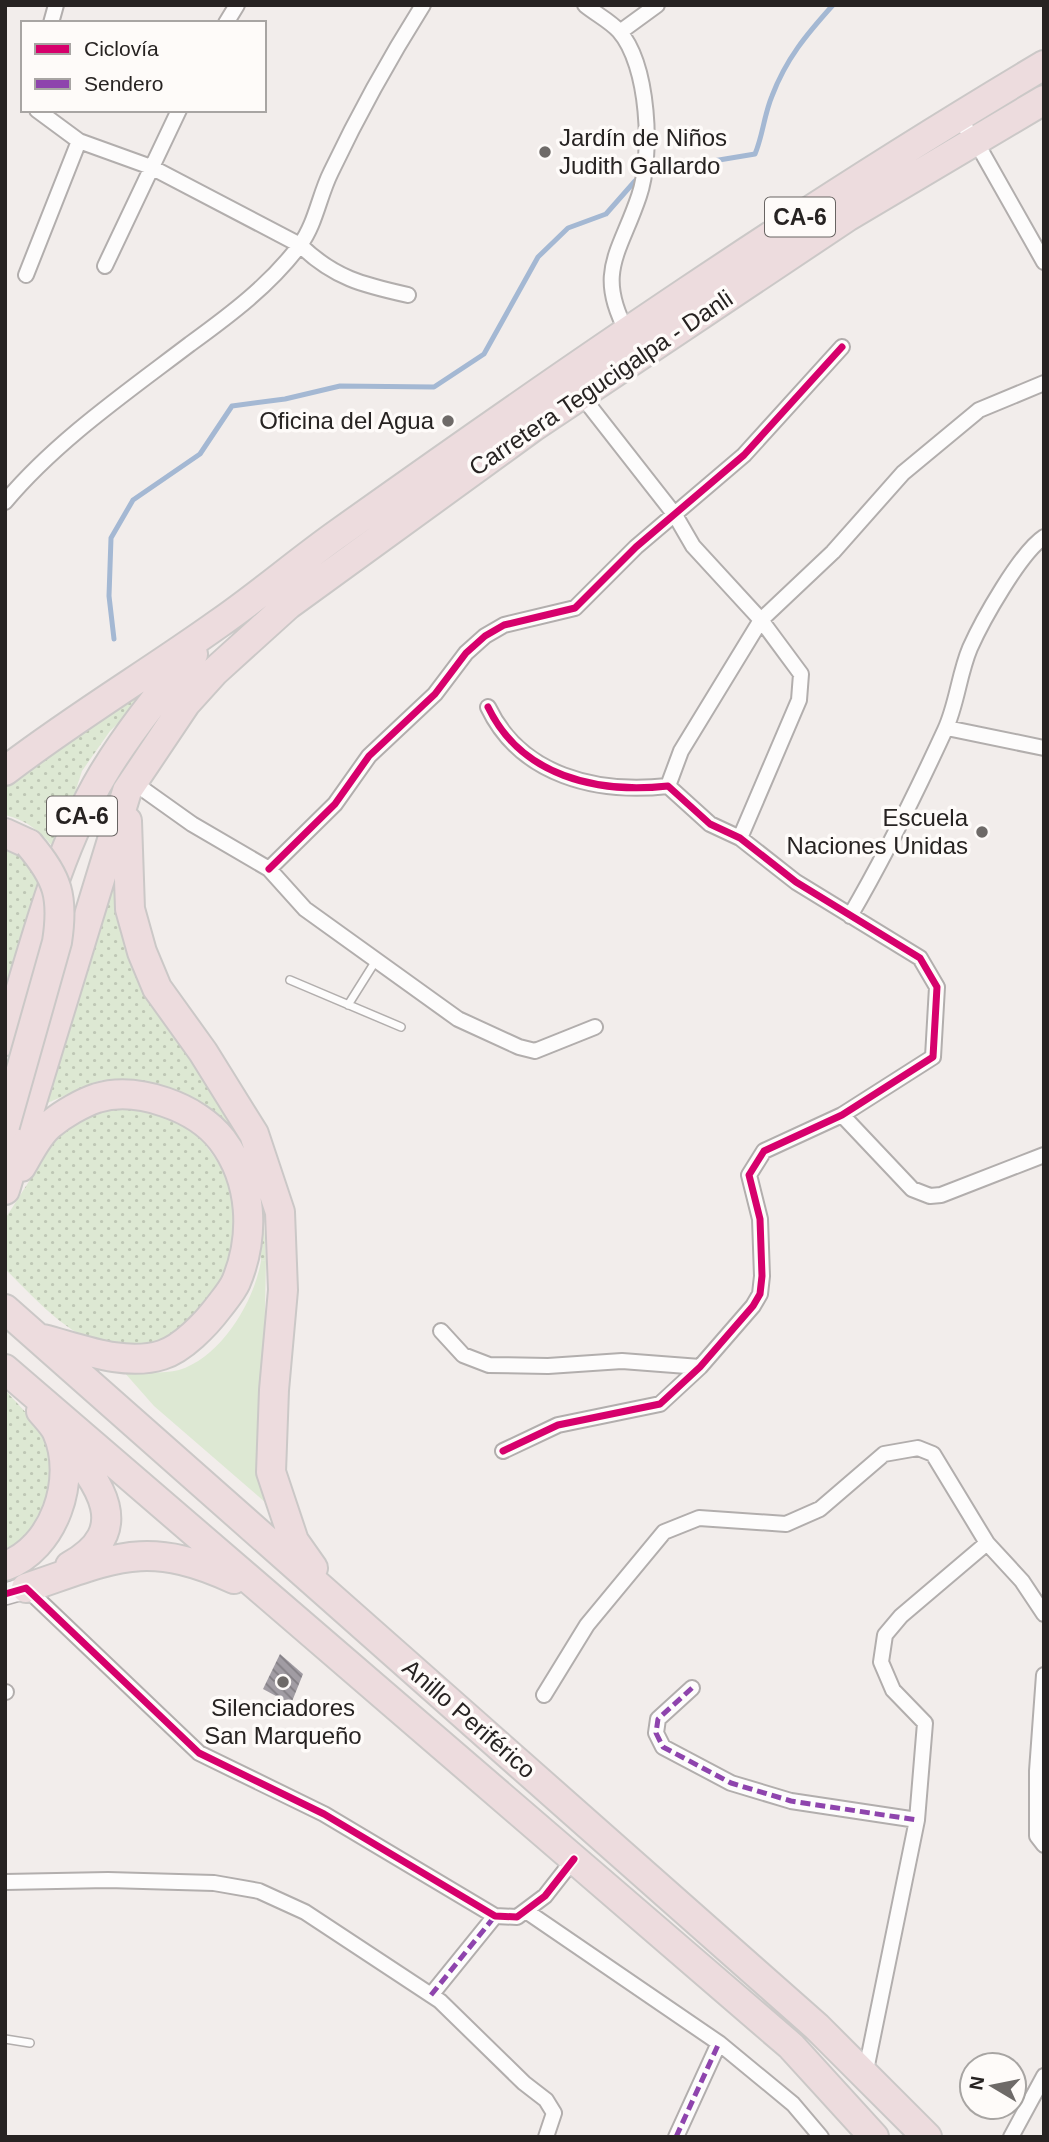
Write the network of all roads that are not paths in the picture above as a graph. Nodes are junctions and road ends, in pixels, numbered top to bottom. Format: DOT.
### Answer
graph roads {
  1 [pos="237,5"];
  2 [pos="423,5"];
  3 [pos="585,5"];
  4 [pos="657,5"];
  5 [pos="227,21"];
  6 [pos="620,32"];
  7 [pos="1044,65"];
  8 [pos="1044,100"];
  9 [pos="40,112"];
  10 [pos="177,112"];
  11 [pos="957,117"];
  12 [pos="975,140"];
  13 [pos="79,141"];
  14 [pos="150,167"];
  15 [pos="300,245"];
  16 [pos="1044,262"];
  17 [pos="105,266"];
  18 [pos="26,275"];
  19 [pos="408,295"];
  20 [pos="626,332"];
  21 [pos="842,347"];
  22 [pos="1044,383"];
  23 [pos="581,395"];
  24 [pos="5,502"];
  25 [pos="675,515"];
  26 [pos="1044,537"];
  27 [pos="761,620"];
  28 [pos="220,623"];
  29 [pos="488,707"];
  30 [pos="947,728"];
  31 [pos="1044,748"];
  32 [pos="5,771"];
  33 [pos="668,786"];
  34 [pos="130,787"];
  35 [pos="740,838"];
  36 [pos="17,839"];
  37 [pos="269,869"];
  38 [pos="850,916"];
  39 [pos="375,962"];
  40 [pos="290,980"];
  41 [pos="348,1005"];
  42 [pos="401,1027"];
  43 [pos="595,1027"];
  44 [pos="5,1041"];
  45 [pos="842,1115"];
  46 [pos="5,1126"];
  47 [pos="1044,1155"];
  48 [pos="5,1190"];
  49 [pos="5,1308"];
  50 [pos="441,1331"];
  51 [pos="36,1337"];
  52 [pos="700,1367"];
  53 [pos="12,1376"];
  54 [pos="57,1432"];
  55 [pos="503,1451"];
  56 [pos="987,1543"];
  57 [pos="5,1566"];
  58 [pos="16,1591"];
  59 [pos="265,1593"];
  60 [pos="342,1607"];
  61 [pos="1044,1614"];
  62 [pos="1044,1675"];
  63 [pos="692,1688"];
  64 [pos="544,1695"];
  65 [pos="917,1820"];
  66 [pos="1044,1845"];
  67 [pos="574,1859"];
  68 [pos="5,1882"];
  69 [pos="526,1911"];
  70 [pos="495,1916"];
  71 [pos="431,1995"];
  72 [pos="5,2039"];
  73 [pos="30,2043"];
  74 [pos="719,2043"];
  75 [pos="865,2075"];
  76 [pos="1044,2076"];
  77 [pos="546,2137"];
  78 [pos="676,2137"];
  79 [pos="821,2137"];
  80 [pos="874,2137"];
  81 [pos="927,2137"];
  82 [pos="1012,2137"];
  1 -- 5 [label="street"];
  2 -- 15 [label="street"];
  3 -- 6 [label="street"];
  4 -- 6 [label="street"];
  6 -- 20 [label="street"];
  7 -- 11 [label="highway, Carretera Tegucigalpa - Danli / CA-6"];
  8 -- 12 [label="highway, Carretera Tegucigalpa - Danli / CA-6"];
  9 -- 13 [label="street"];
  10 -- 14 [label="street"];
  11 -- 12 [label="street"];
  11 -- 20 [label="highway, Carretera Tegucigalpa - Danli / CA-6"];
  12 -- 16 [label="street"];
  12 -- 23 [label="highway, Carretera Tegucigalpa - Danli / CA-6"];
  13 -- 14 [label="street"];
  13 -- 18 [label="street"];
  14 -- 15 [label="street"];
  14 -- 17 [label="street"];
  15 -- 19 [label="street"];
  15 -- 24 [label="street"];
  20 -- 28 [label="highway, Carretera Tegucigalpa - Danli / CA-6"];
  21 -- 25 [label="street"];
  22 -- 27 [label="street"];
  23 -- 25 [label="street"];
  23 -- 34 [label="highway, Carretera Tegucigalpa - Danli / CA-6"];
  25 -- 27 [label="street"];
  25 -- 37 [label="street"];
  26 -- 30 [label="street"];
  27 -- 33 [label="street"];
  27 -- 35 [label="street"];
  28 -- 32 [label="highway"];
  28 -- 44 [label="highway, CA-6"];
  29 -- 33 [label="street"];
  30 -- 31 [label="street"];
  30 -- 38 [label="street"];
  33 -- 35 [label="street"];
  34 -- 37 [label="street"];
  34 -- 48 [label="highway, CA-6"];
  34 -- 60 [label="highway"];
  35 -- 38 [label="street"];
  36 -- 46 [label="highway, bridge"];
  37 -- 39 [label="street"];
  38 -- 45 [label="street"];
  39 -- 41 [label="lane"];
  39 -- 43 [label="street"];
  40 -- 41 [label="lane"];
  41 -- 42 [label="lane"];
  45 -- 47 [label="street"];
  45 -- 52 [label="street"];
  48 -- 51 [label="highway"];
  49 -- 51 [label="highway, Anillo Periférico"];
  50 -- 52 [label="street"];
  51 -- 60 [label="highway, Anillo Periférico"];
  52 -- 55 [label="street"];
  53 -- 54 [label="highway"];
  53 -- 59 [label="highway, Anillo Periférico"];
  54 -- 57 [label="highway"];
  54 -- 58 [label="highway"];
  56 -- 61 [label="street"];
  56 -- 64 [label="street"];
  56 -- 65 [label="street"];
  58 -- 59 [label="highway"];
  58 -- 70 [label="street"];
  59 -- 67 [label="highway, Anillo Periférico"];
  60 -- 75 [label="highway, Anillo Periférico"];
  62 -- 66 [label="street"];
  63 -- 65 [label="street"];
  65 -- 75 [label="street"];
  67 -- 69 [label="street"];
  67 -- 80 [label="highway, Anillo Periférico"];
  68 -- 71 [label="street"];
  69 -- 70 [label="street"];
  69 -- 74 [label="street"];
  70 -- 71 [label="street"];
  71 -- 77 [label="street"];
  72 -- 73 [label="lane"];
  74 -- 78 [label="street"];
  74 -- 79 [label="street"];
  75 -- 81 [label="highway, Anillo Periférico"];
  76 -- 82 [label="street"];
}
